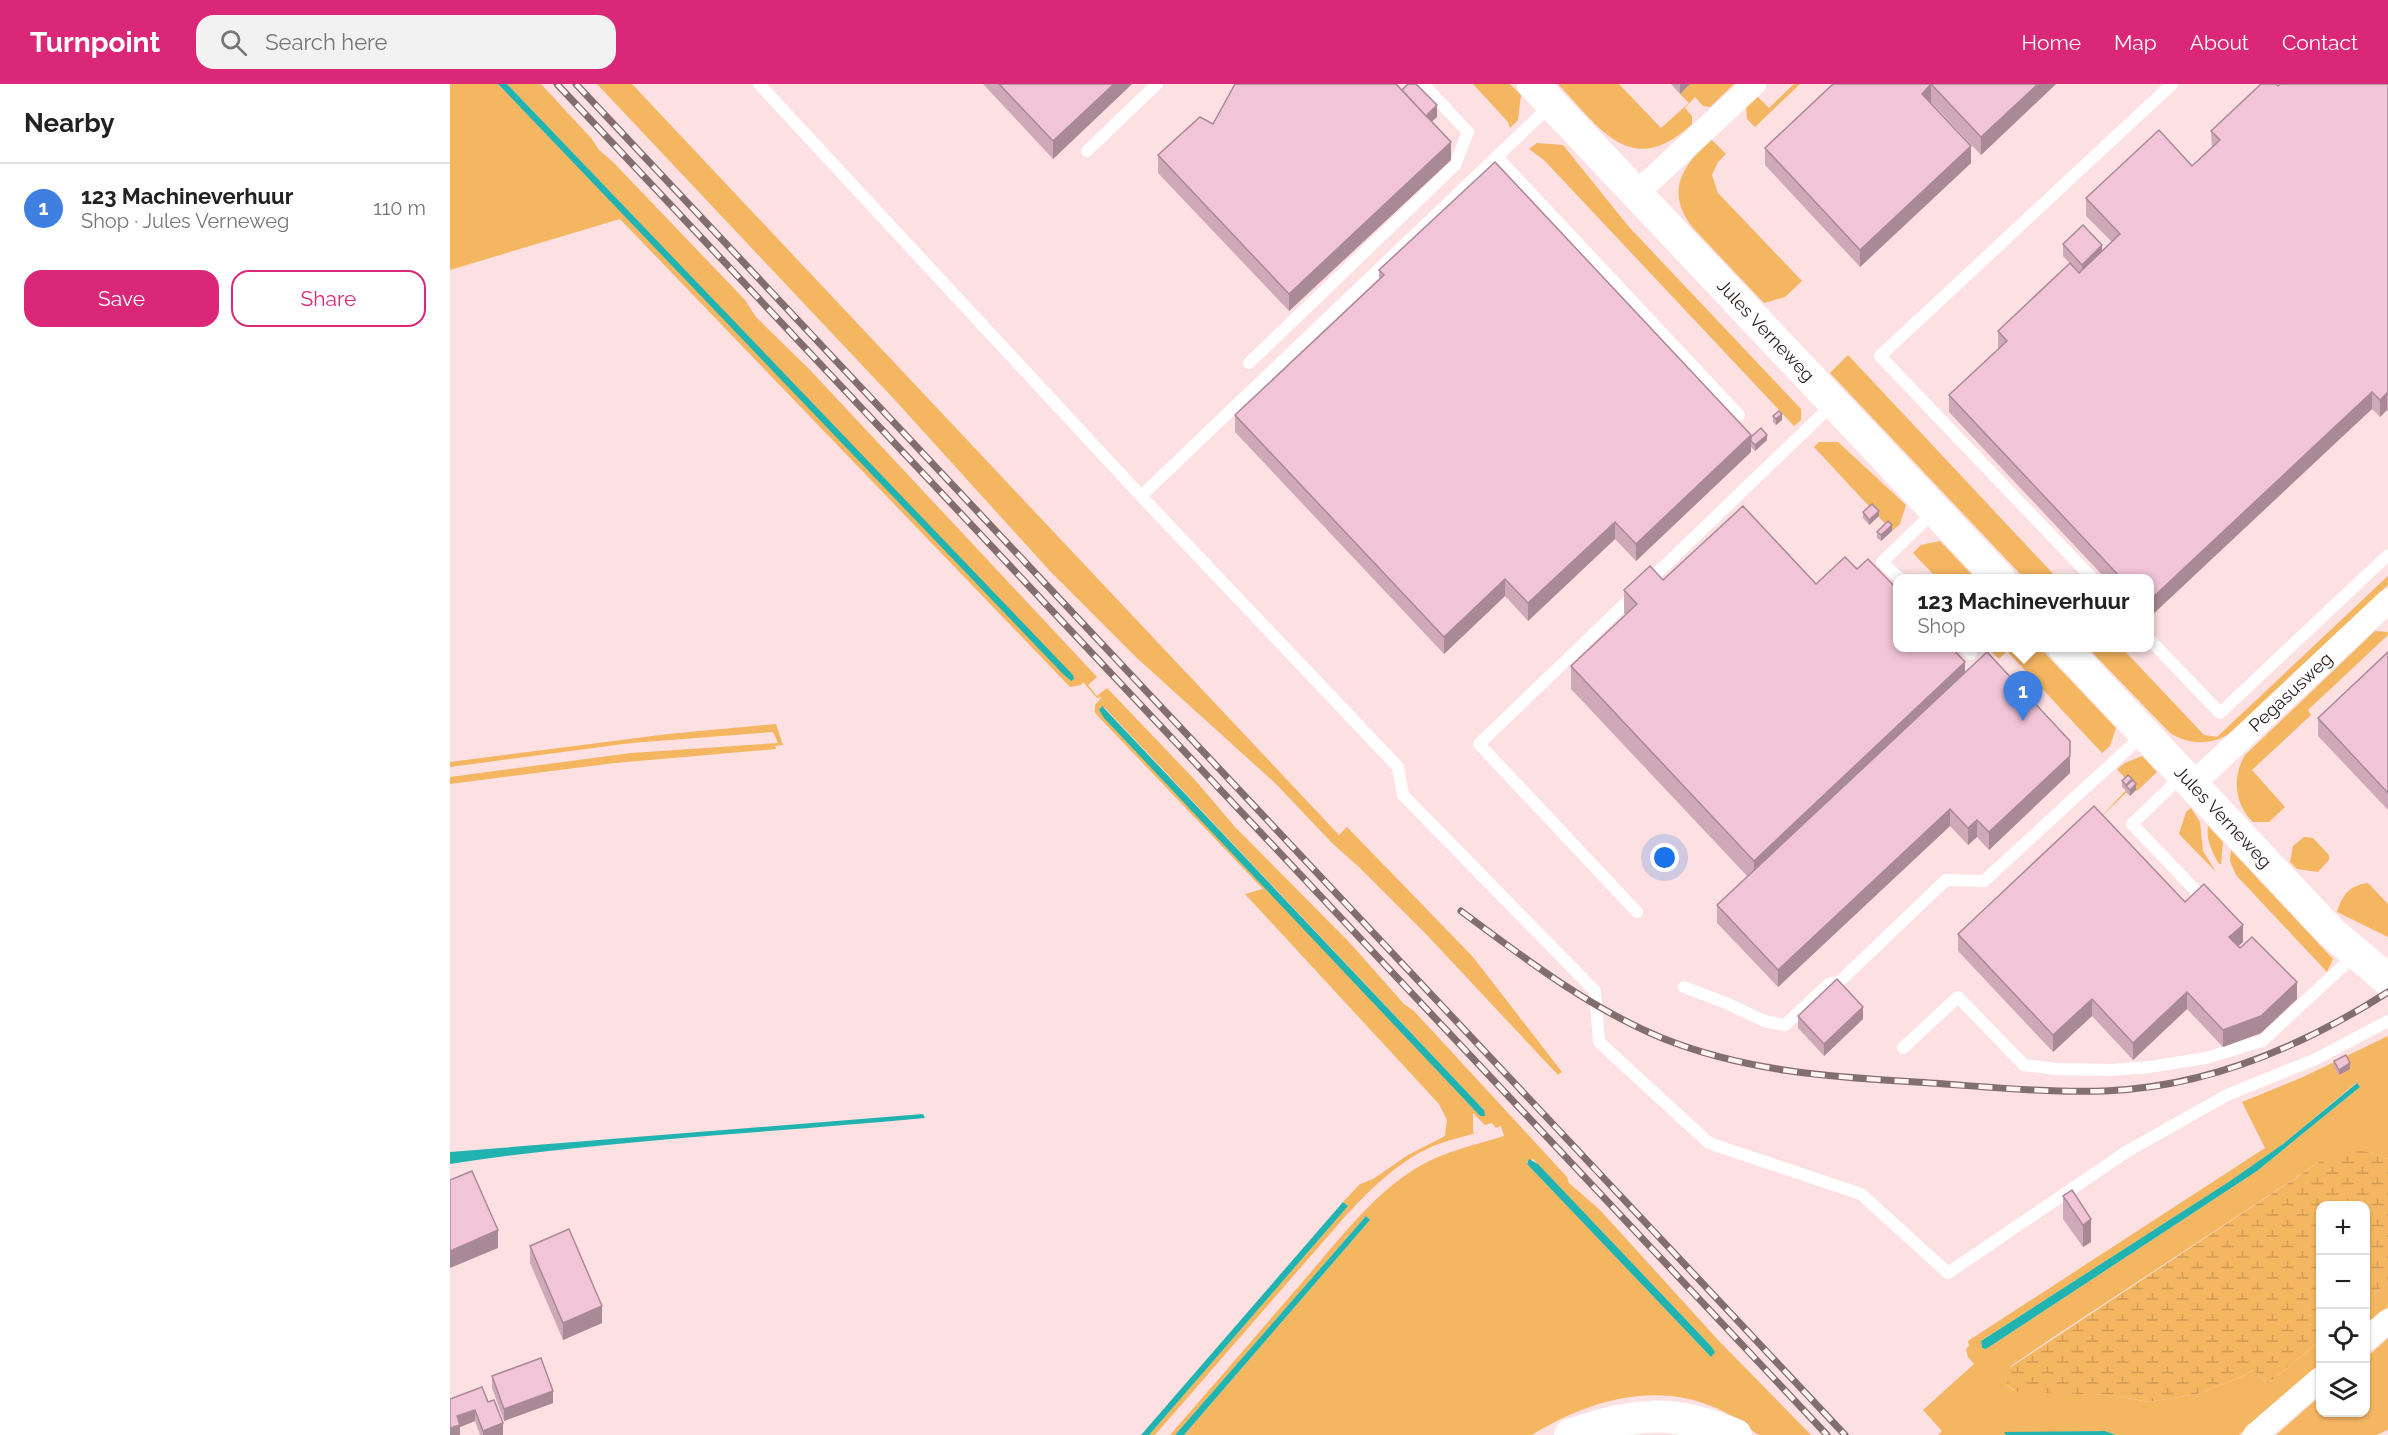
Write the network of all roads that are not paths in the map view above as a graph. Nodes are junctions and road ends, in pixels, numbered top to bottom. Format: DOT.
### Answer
graph roads {
  1 [pos="759,84"];
  2 [pos="1157,84"];
  3 [pos="1423,84"];
  4 [pos="1754,84"];
  5 [pos="2172,84"];
  6 [pos="1542,94"];
  7 [pos="1087,151"];
  8 [pos="1497,158"];
  9 [pos="1636,194"];
  10 [pos="1249,363"];
  11 [pos="1834,404"];
  12 [pos="1739,415"];
  13 [pos="1141,496"];
  14 [pos="1935,511"];
  15 [pos="2388,555"];
  16 [pos="1894,574"];
  17 [pos="1994,574"];
  18 [pos="2087,574"];
  19 [pos="2388,601"];
  20 [pos="2154,644"];
  21 [pos="2068,652"];
  22 [pos="2145,733"];
  23 [pos="2189,779"];
  24 [pos="2197,892"];
  25 [pos="1637,912"];
  26 [pos="2356,954"];
  27 [pos="2388,981"];
  28 [pos="1684,987"];
  29 [pos="2388,1021"];
  30 [pos="1903,1048"];
  31 [pos="2388,1321"];
  32 [pos="2370,1337"];
  33 [pos="2316,1382"];
  34 [pos="1570,1435"];
  35 [pos="1736,1435"];
  36 [pos="2255,1435"];
  1 -- 13 [label="lane"];
  2 -- 7 [label="lane"];
  3 -- 10 [label="lane"];
  4 -- 9 [label="street"];
  5 -- 18 [label="lane"];
  6 -- 8 [label="lane"];
  6 -- 9 [label="street, Jules Verneweg"];
  8 -- 12 [label="lane"];
  8 -- 13 [label="lane"];
  9 -- 11 [label="street, Jules Verneweg"];
  11 -- 14 [label="street, Jules Verneweg"];
  11 -- 25 [label="lane"];
  13 -- 29 [label="lane"];
  14 -- 16 [label="lane"];
  14 -- 17 [label="street, Jules Verneweg"];
  15 -- 20 [label="lane"];
  19 -- 23 [label="street, Pegasusweg"];
  21 -- 22 [label="street, Jules Verneweg"];
  22 -- 23 [label="street, Jules Verneweg"];
  22 -- 28 [label="lane"];
  23 -- 24 [label="lane"];
  23 -- 26 [label="street, Jules Verneweg"];
  26 -- 27 [label="street, Jules Verneweg"];
  26 -- 30 [label="lane"];
  31 -- 32 [label="street"];
  33 -- 36 [label="street"];
  34 -- 35 [label="street"];
}
